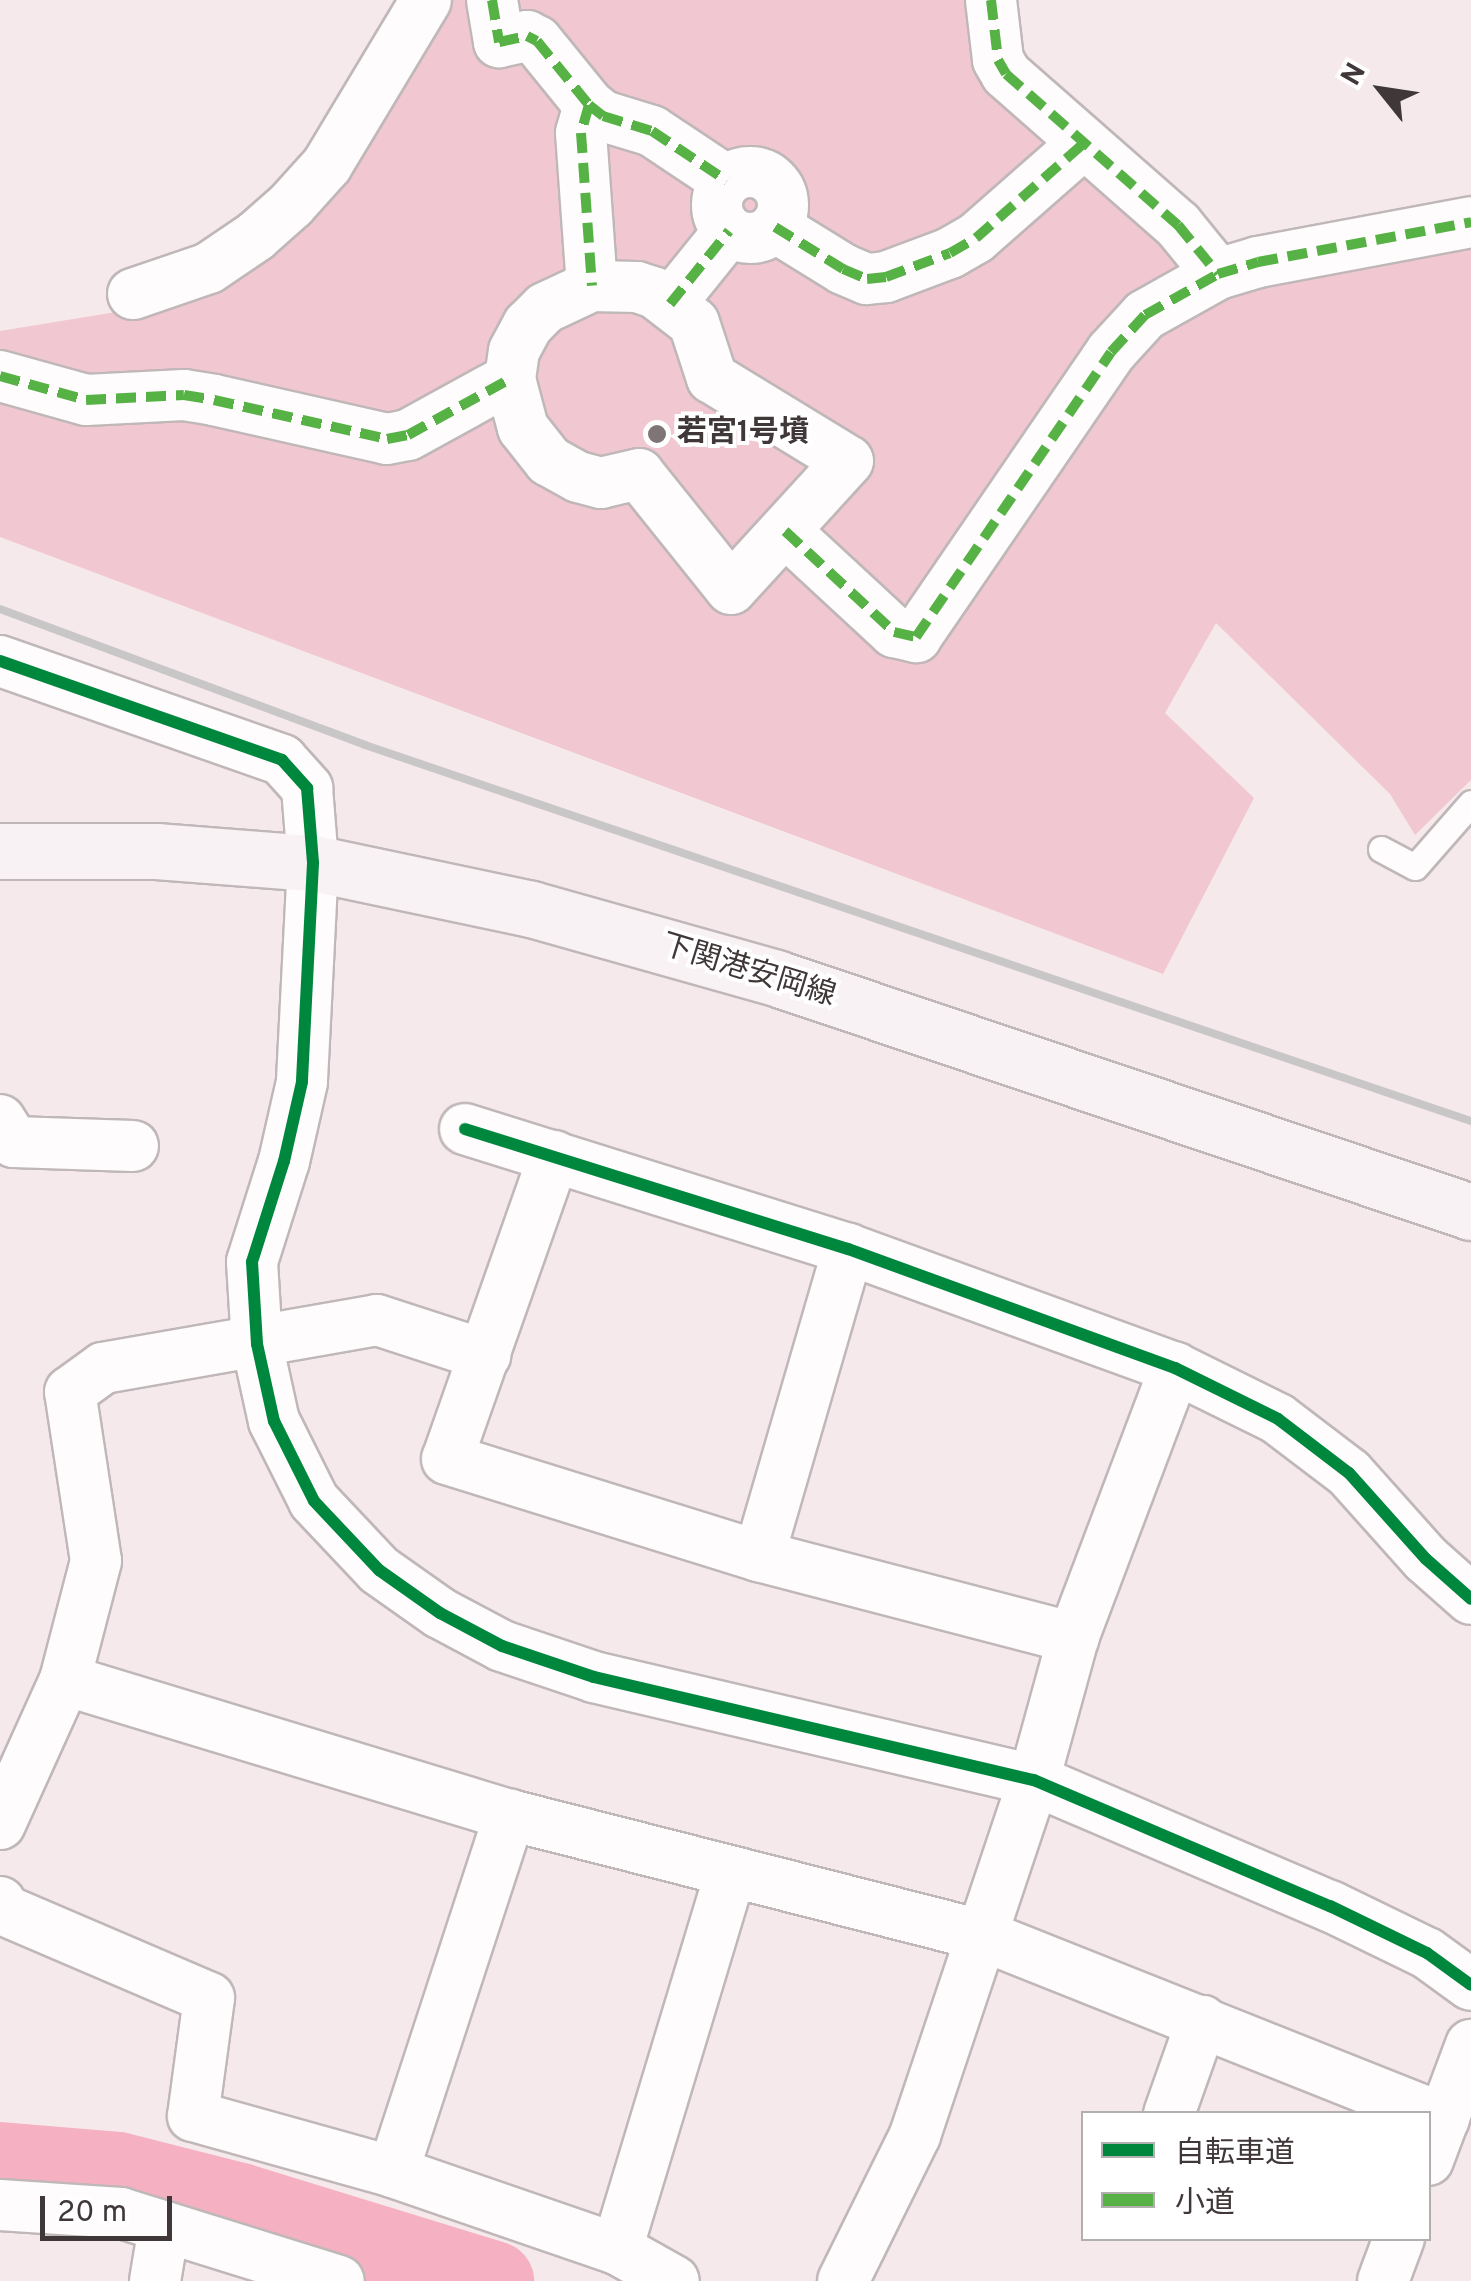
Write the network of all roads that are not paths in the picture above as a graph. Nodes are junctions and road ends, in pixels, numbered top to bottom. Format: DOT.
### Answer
graph roads {
  1 [pos="426,0"];
  2 [pos="492,0"];
  3 [pos="990,0"];
  4 [pos="589,105"];
  5 [pos="1083,144"];
  6 [pos="1471,222"];
  7 [pos="752,229"];
  8 [pos="1218,274"];
  9 [pos="592,286"];
  10 [pos="133,294"];
  11 [pos="670,304"];
  12 [pos="0,376"];
  13 [pos="510,380"];
  14 [pos="785,531"];
  15 [pos="0,661"];
  16 [pos="1471,803"];
  17 [pos="1381,849"];
  18 [pos="0,851"];
  19 [pos="314,863"];
  20 [pos="0,1120"];
  21 [pos="465,1129"];
  22 [pos="133,1146"];
  23 [pos="554,1156"];
  24 [pos="1471,1212"];
  25 [pos="848,1249"];
  26 [pos="257,1344"];
  27 [pos="486,1354"];
  28 [pos="1176,1368"];
  29 [pos="759,1556"];
  30 [pos="1471,1599"];
  31 [pos="1073,1638"];
  32 [pos="65,1680"];
  33 [pos="1034,1780"];
  34 [pos="510,1814"];
  35 [pos="0,1824"];
  36 [pos="732,1872"];
  37 [pos="0,1902"];
  38 [pos="984,1936"];
  39 [pos="1471,1986"];
  40 [pos="1202,2021"];
  41 [pos="1471,2045"];
  42 [pos="1170,2111"];
  43 [pos="1380,2111"];
  44 [pos="1436,2139"];
  45 [pos="393,2172"];
  46 [pos="0,2204"];
  47 [pos="164,2227"];
  48 [pos="1398,2241"];
  49 [pos="617,2250"];
  50 [pos="155,2281"];
  51 [pos="339,2281"];
  52 [pos="674,2281"];
  53 [pos="844,2281"];
  54 [pos="1383,2281"];
  1 -- 10 [label="street"];
  2 -- 4 [label="street"];
  3 -- 5 [label="street"];
  4 -- 7 [label="street"];
  4 -- 9 [label="street"];
  5 -- 7 [label="street"];
  5 -- 8 [label="street"];
  6 -- 8 [label="street"];
  7 -- 11 [label="street"];
  8 -- 14 [label="street"];
  9 -- 11 [label="street"];
  9 -- 13 [label="street"];
  11 -- 14 [label="street"];
  12 -- 13 [label="street"];
  13 -- 14 [label="street"];
  15 -- 19 [label="street"];
  16 -- 17 [label="lane"];
  18 -- 19 [label="main road, 下関港安岡線"];
  19 -- 24 [label="main road, 下関港安岡線"];
  19 -- 26 [label="street"];
  20 -- 22 [label="street"];
  21 -- 23 [label="street"];
  23 -- 25 [label="street"];
  23 -- 27 [label="street"];
  25 -- 28 [label="street"];
  25 -- 29 [label="street"];
  26 -- 27 [label="street"];
  26 -- 32 [label="street"];
  26 -- 33 [label="street"];
  27 -- 29 [label="street"];
  28 -- 30 [label="street"];
  28 -- 31 [label="street"];
  29 -- 31 [label="street"];
  31 -- 33 [label="street"];
  32 -- 34 [label="street"];
  32 -- 35 [label="street"];
  33 -- 38 [label="street"];
  33 -- 39 [label="street"];
  34 -- 36 [label="street"];
  34 -- 45 [label="street"];
  36 -- 38 [label="street"];
  36 -- 49 [label="street"];
  37 -- 45 [label="street"];
  38 -- 40 [label="street"];
  38 -- 53 [label="street"];
  40 -- 42 [label="street"];
  40 -- 43 [label="street"];
  41 -- 44 [label="street"];
  45 -- 49 [label="street"];
  46 -- 47 [label="street"];
  47 -- 50 [label="street"];
  47 -- 51 [label="street"];
  48 -- 54 [label="street"];
  49 -- 52 [label="street"];
}
